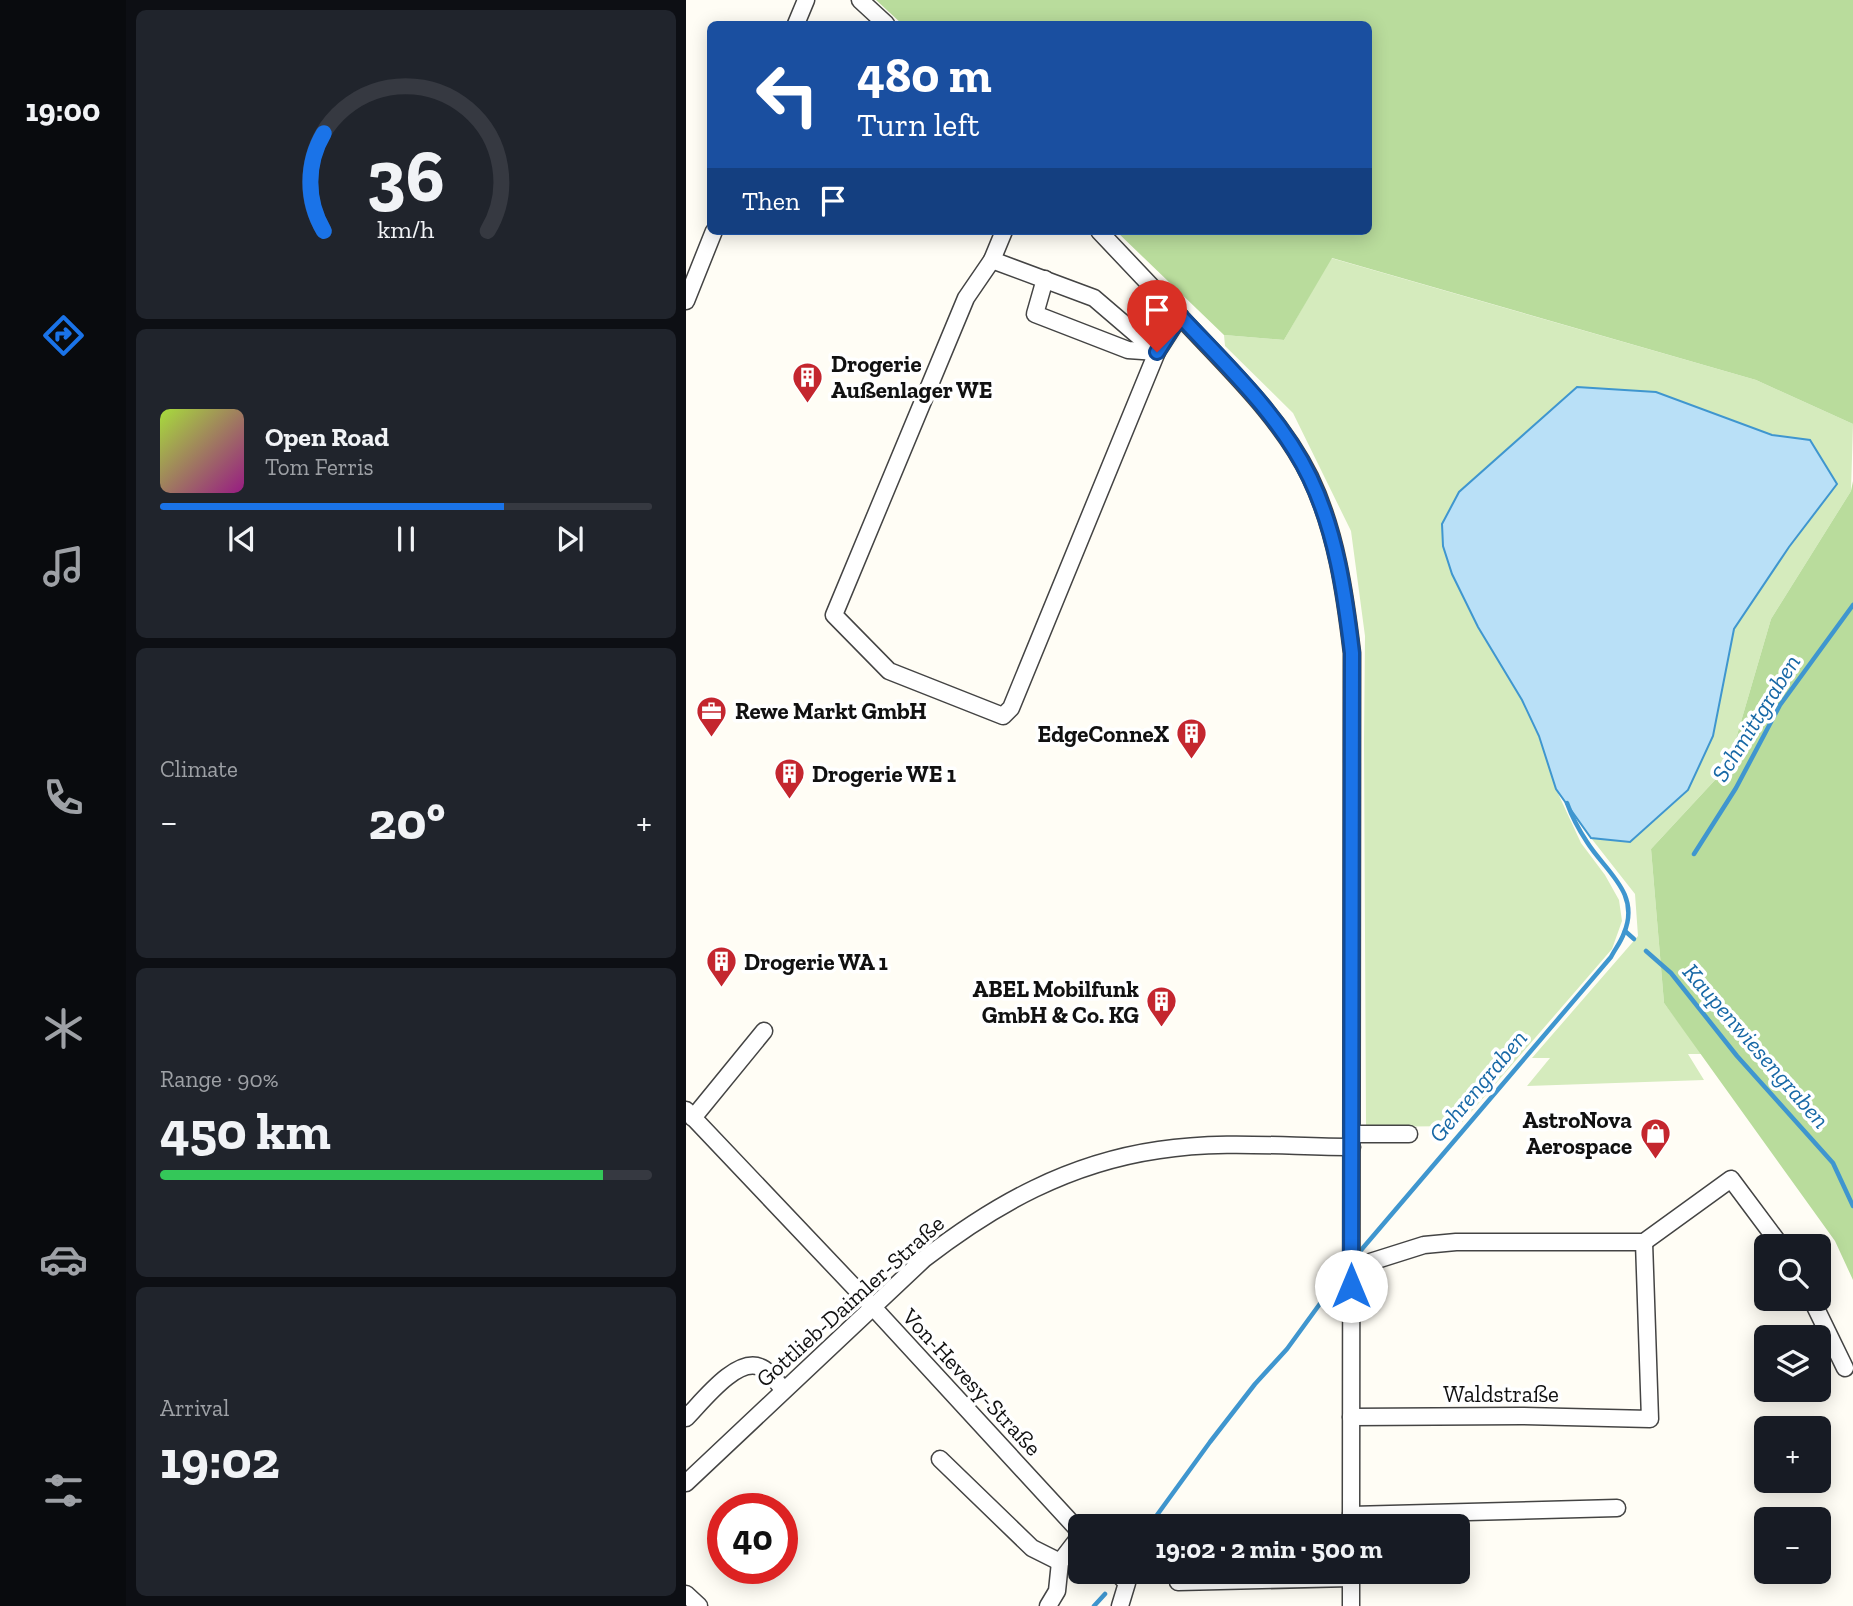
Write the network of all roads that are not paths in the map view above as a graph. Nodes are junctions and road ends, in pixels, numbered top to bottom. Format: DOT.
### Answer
graph roads {
  1 [pos="806,0"];
  2 [pos="860,0"];
  3 [pos="797,21"];
  4 [pos="883,21"];
  5 [pos="712,235"];
  6 [pos="1002,235"];
  7 [pos="1103,235"];
  8 [pos="992,260"];
  9 [pos="1045,279"];
  10 [pos="686,301"];
  11 [pos="1180,316"];
  12 [pos="1157,352"];
  13 [pos="764,1031"];
  14 [pos="689,1114"];
  15 [pos="1409,1134"];
  16 [pos="1352,1141"];
  17 [pos="1772,1234"];
  18 [pos="1644,1242"];
  19 [pos="1353,1264"];
  20 [pos="872,1306"];
  21 [pos="1817,1311"];
  22 [pos="1844,1368"];
  23 [pos="784,1390"];
  24 [pos="1351,1416"];
  25 [pos="686,1418"];
  26 [pos="940,1459"];
  27 [pos="686,1483"];
  28 [pos="1617,1508"];
  29 [pos="1351,1514"];
  30 [pos="1470,1515"];
  31 [pos="1068,1521"];
  32 [pos="1068,1551"];
  33 [pos="1060,1562"];
  34 [pos="1121,1584"];
  35 [pos="1351,1584"];
  36 [pos="686,1594"];
  37 [pos="699,1606"];
  38 [pos="1048,1606"];
  39 [pos="1120,1606"];
  40 [pos="1351,1606"];
  1 -- 3 [label="street"];
  2 -- 4 [label="street"];
  5 -- 10 [label="street"];
  6 -- 8 [label="street"];
  7 -- 11 [label="street"];
  8 -- 9 [label="street"];
  8 -- 12 [label="street"];
  9 -- 12 [label="street"];
  9 -- 12 [label="street"];
  11 -- 12 [label="street"];
  11 -- 16 [label="street"];
  13 -- 14 [label="street"];
  14 -- 20 [label="street, Von-Hevesy-Straße"];
  15 -- 16 [label="street, Gottlieb-Daimler-Straße"];
  16 -- 19 [label="street"];
  16 -- 20 [label="street, Gottlieb-Daimler-Straße"];
  17 -- 18 [label="street"];
  18 -- 19 [label="street"];
  18 -- 24 [label="street, Waldstraße"];
  19 -- 24 [label="street"];
  20 -- 23 [label="street, Gottlieb-Daimler-Straße"];
  20 -- 31 [label="street, Von-Hevesy-Straße"];
  21 -- 22 [label="street"];
  23 -- 25 [label="street"];
  23 -- 27 [label="street, Gottlieb-Daimler-Straße"];
  24 -- 29 [label="street"];
  26 -- 33 [label="street"];
  28 -- 30 [label="street"];
  32 -- 33 [label="street"];
  33 -- 38 [label="street"];
  34 -- 39 [label="street"];
  35 -- 40 [label="street"];
  36 -- 37 [label="street"];
}
